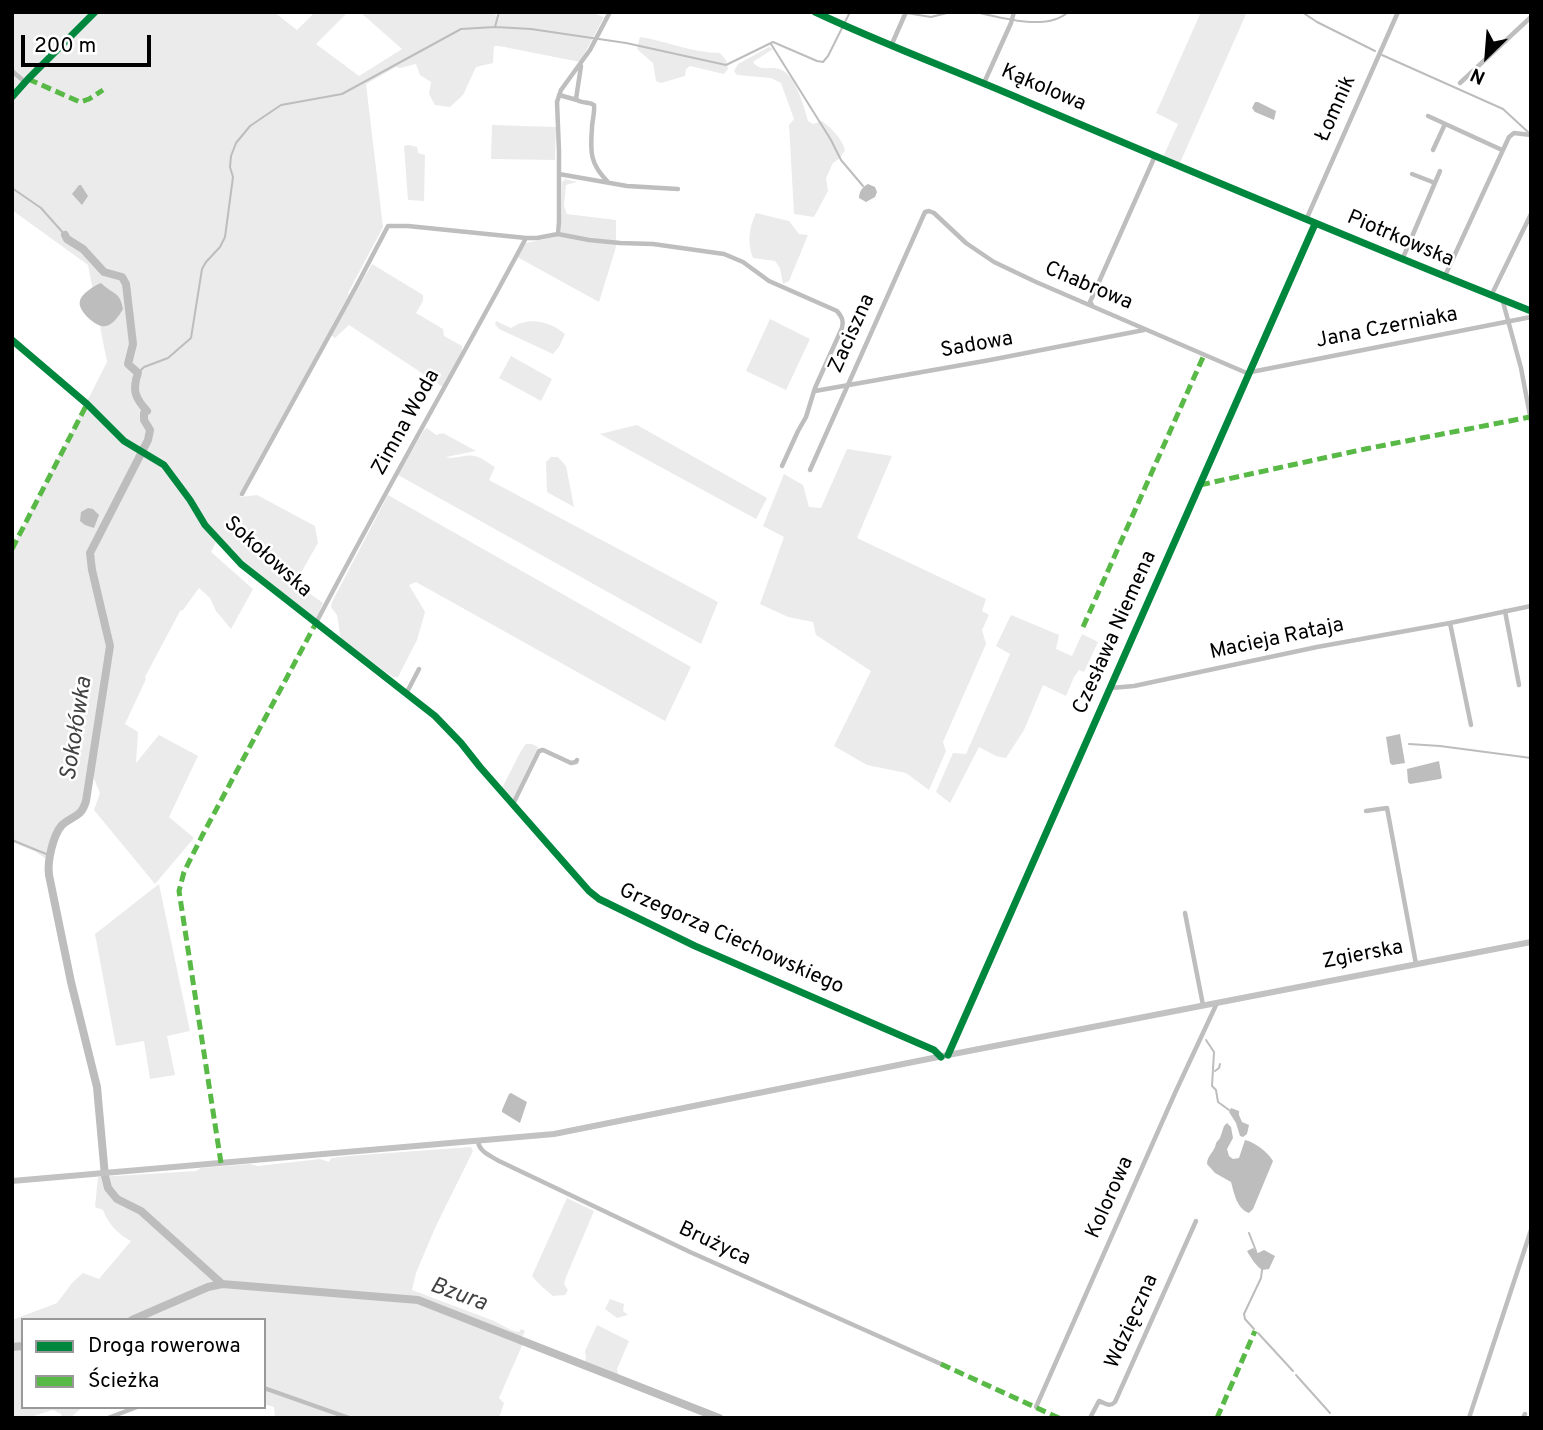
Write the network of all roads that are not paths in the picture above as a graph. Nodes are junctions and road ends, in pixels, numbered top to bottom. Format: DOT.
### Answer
graph roads {
  1 [pos="95,12"];
  2 [pos="610,12"];
  3 [pos="815,12"];
  4 [pos="1398,12"];
  5 [pos="905,14"];
  6 [pos="1012,17"];
  7 [pos="1531,17"];
  8 [pos="891,46"];
  9 [pos="582,63"];
  10 [pos="12,71"];
  11 [pos="25,82"];
  12 [pos="984,83"];
  13 [pos="1460,83"];
  14 [pos="559,95"];
  15 [pos="12,97"];
  16 [pos="578,100"];
  17 [pos="1428,116"];
  18 [pos="1445,124"];
  19 [pos="1531,135"];
  20 [pos="1433,150"];
  21 [pos="1502,150"];
  22 [pos="1154,156"];
  23 [pos="1440,171"];
  24 [pos="559,174"];
  25 [pos="1412,174"];
  26 [pos="608,181"];
  27 [pos="1435,183"];
  28 [pos="678,189"];
  29 [pos="1256,199"];
  30 [pos="925,212"];
  31 [pos="1531,214"];
  32 [pos="1306,220"];
  33 [pos="1315,224"];
  34 [pos="558,234"];
  35 [pos="526,238"];
  36 [pos="1402,260"];
  37 [pos="1444,278"];
  38 [pos="1491,296"];
  39 [pos="1503,301"];
  40 [pos="1092,305"];
  41 [pos="1531,312"];
  42 [pos="1531,317"];
  43 [pos="1510,321"];
  44 [pos="1145,330"];
  45 [pos="12,340"];
  46 [pos="1250,373"];
  47 [pos="847,385"];
  48 [pos="815,391"];
  49 [pos="1530,418"];
  50 [pos="782,466"];
  51 [pos="810,470"];
  52 [pos="242,494"];
  53 [pos="1531,606"];
  54 [pos="1505,611"];
  55 [pos="316,623"];
  56 [pos="1450,623"];
  57 [pos="419,669"];
  58 [pos="1519,685"];
  59 [pos="1111,688"];
  60 [pos="407,694"];
  61 [pos="1471,725"];
  62 [pos="577,760"];
  63 [pos="513,804"];
  64 [pos="1366,811"];
  65 [pos="1185,913"];
  66 [pos="1531,942"];
  67 [pos="1416,964"];
  68 [pos="1217,1003"];
  69 [pos="1203,1005"];
  70 [pos="944,1056"];
  71 [pos="478,1144"];
  72 [pos="12,1181"];
  73 [pos="1196,1221"];
  74 [pos="1531,1230"];
  75 [pos="940,1364"];
  76 [pos="266,1389"];
  77 [pos="1036,1407"];
  78 [pos="132,1409"];
  79 [pos="108,1418"];
  80 [pos="349,1418"];
  81 [pos="1090,1418"];
  82 [pos="1469,1418"];
  1 -- 11 [label="street"];
  2 -- 9 [label="street"];
  3 -- 8 [label="street, Kąkolowa"];
  4 -- 32 [label="street, Łomnik"];
  5 -- 8 [label="street"];
  6 -- 12 [label="street, Kąkolowa"];
  7 -- 13 [label="street"];
  8 -- 12 [label="street, Kąkolowa"];
  9 -- 14 [label="street"];
  9 -- 16 [label="street"];
  10 -- 11 [label="street"];
  11 -- 15 [label="street"];
  12 -- 22 [label="street, Kąkolowa"];
  14 -- 16 [label="street"];
  14 -- 24 [label="street"];
  16 -- 26 [label="street"];
  17 -- 18 [label="street"];
  18 -- 20 [label="street"];
  18 -- 21 [label="street"];
  19 -- 21 [label="street"];
  21 -- 37 [label="street"];
  22 -- 29 [label="street, Kąkolowa"];
  22 -- 40 [label="street"];
  23 -- 27 [label="street"];
  24 -- 26 [label="street"];
  24 -- 34 [label="street"];
  25 -- 27 [label="street"];
  26 -- 28 [label="street"];
  27 -- 36 [label="street"];
  29 -- 32 [label="street, Piotrkowska"];
  30 -- 40 [label="street, Chabrowa"];
  30 -- 47 [label="street, Zaciszna"];
  31 -- 38 [label="street"];
  32 -- 33 [label="street, Piotrkowska"];
  33 -- 36 [label="street, Piotrkowska"];
  33 -- 46 [label="street, Czesława Niemena"];
  34 -- 35 [label="street"];
  34 -- 48 [label="street"];
  35 -- 52 [label="street"];
  35 -- 55 [label="street, Zimna Woda"];
  36 -- 37 [label="street, Piotrkowska"];
  37 -- 38 [label="street, Piotrkowska"];
  38 -- 39 [label="street, Piotrkowska"];
  39 -- 41 [label="street, Piotrkowska"];
  39 -- 43 [label="street"];
  40 -- 44 [label="street, Chabrowa"];
  42 -- 43 [label="street, Jana Czerniaka"];
  43 -- 46 [label="street, Jana Czerniaka"];
  43 -- 49 [label="street"];
  44 -- 46 [label="street, Chabrowa"];
  44 -- 47 [label="street, Sadowa"];
  45 -- 55 [label="street, Sokołowska"];
  46 -- 59 [label="street, Czesława Niemena"];
  47 -- 48 [label="street, Sadowa"];
  47 -- 51 [label="street, Zaciszna"];
  48 -- 50 [label="street"];
  53 -- 54 [label="street, Macieja Rataja"];
  54 -- 56 [label="street, Macieja Rataja"];
  54 -- 58 [label="street"];
  55 -- 60 [label="street, Grzegorza Ciechowskiego"];
  56 -- 59 [label="street, Macieja Rataja"];
  56 -- 61 [label="street"];
  57 -- 60 [label="street"];
  59 -- 70 [label="street, Czesława Niemena"];
  60 -- 63 [label="street, Grzegorza Ciechowskiego"];
  62 -- 63 [label="street"];
  63 -- 70 [label="street, Grzegorza Ciechowskiego"];
  64 -- 67 [label="street"];
  65 -- 69 [label="street"];
  66 -- 67 [label="main road, Zgierska"];
  67 -- 68 [label="main road, Zgierska"];
  68 -- 69 [label="main road, Zgierska"];
  68 -- 77 [label="street, Kolorowa"];
  69 -- 70 [label="main road, Zgierska"];
  70 -- 71 [label="main road, Zgierska"];
  71 -- 72 [label="main road, Zgierska"];
  71 -- 75 [label="street, Brużyca"];
  73 -- 81 [label="street, Wdzięczna"];
  74 -- 82 [label="street"];
  76 -- 80 [label="street"];
  78 -- 79 [label="street"];
}
